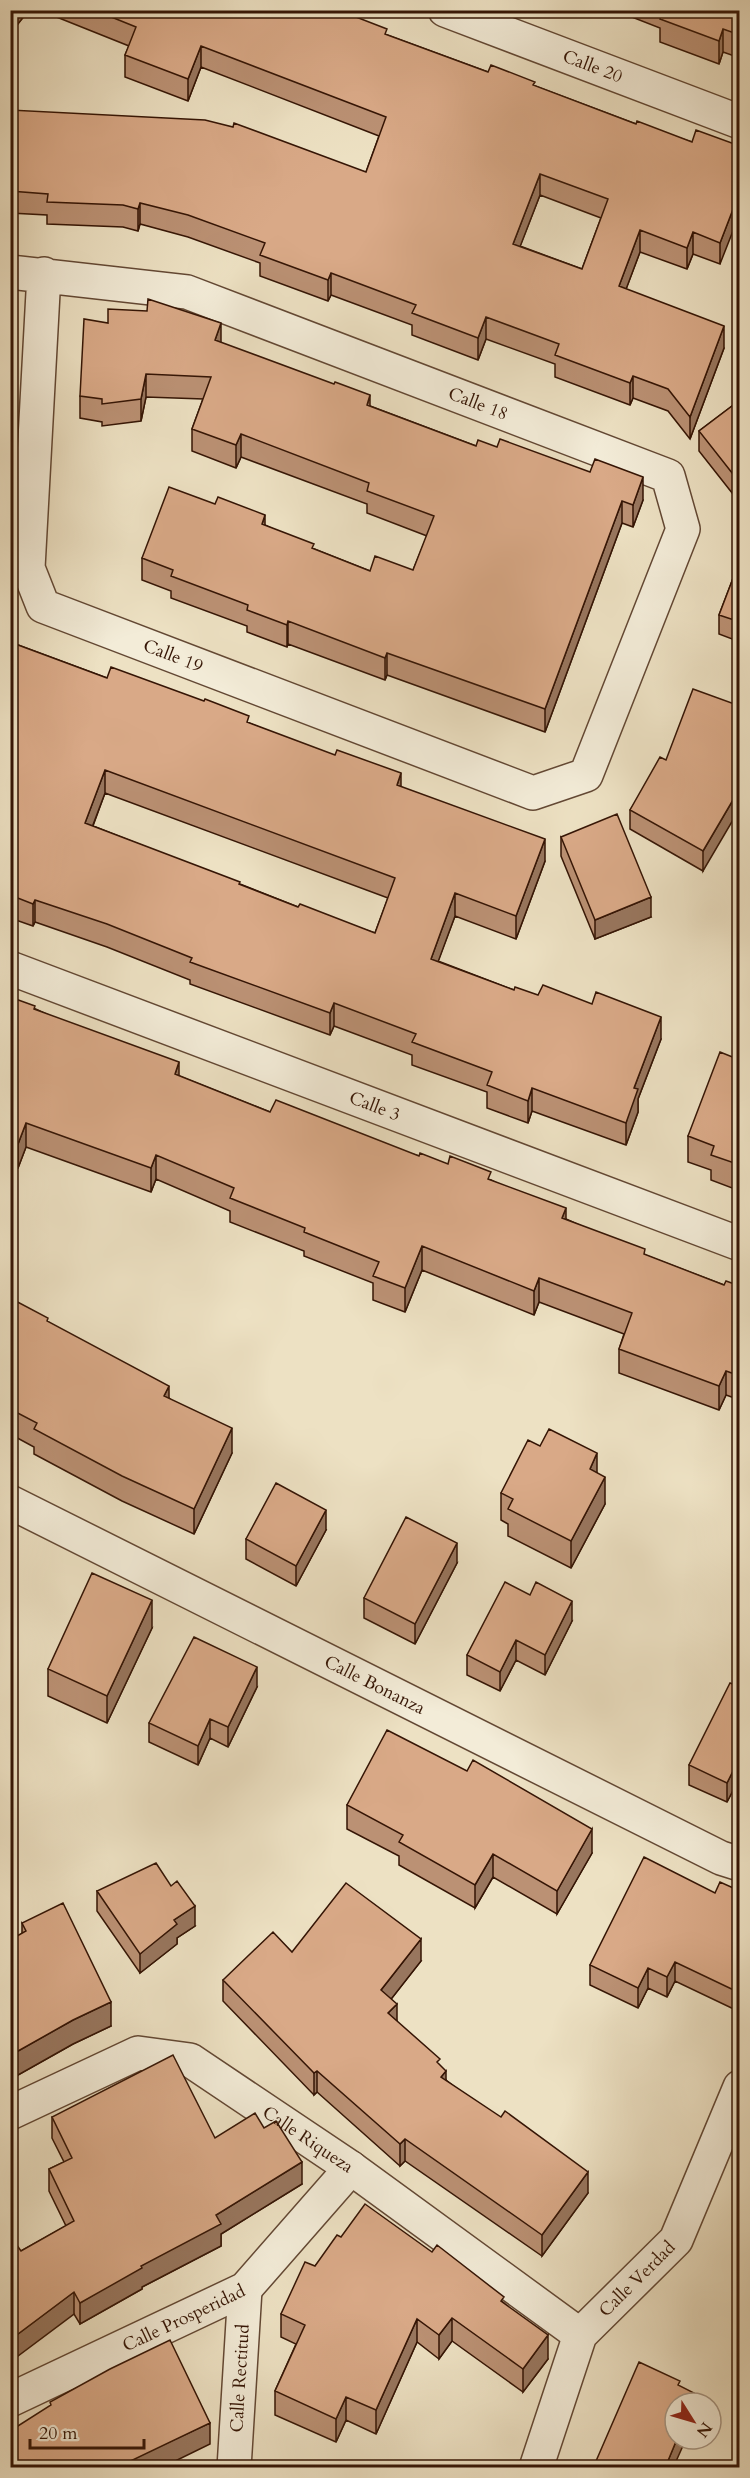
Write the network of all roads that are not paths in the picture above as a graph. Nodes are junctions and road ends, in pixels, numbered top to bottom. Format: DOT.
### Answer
graph roads {
  1 [pos="445,10"];
  2 [pos="740,122"];
  3 [pos="10,272"];
  4 [pos="44,274"];
  5 [pos="598,745"];
  6 [pos="10,968"];
  7 [pos="740,1244"];
  8 [pos="10,1502"];
  9 [pos="740,1864"];
  10 [pos="740,2087"];
  11 [pos="10,2113"];
  12 [pos="351,2168"];
  13 [pos="245,2289"];
  14 [pos="580,2335"];
  15 [pos="10,2400"];
  16 [pos="234,2468"];
  17 [pos="536,2468"];
  1 -- 2 [label="street, Calle 20"];
  3 -- 4 [label="street, Calle 18"];
  4 -- 5 [label="street, Calle 18"];
  4 -- 5 [label="street, Calle 19"];
  6 -- 7 [label="street, Calle 3"];
  8 -- 9 [label="street, Calle Bonanza"];
  10 -- 14 [label="street, Calle Verdad"];
  11 -- 12 [label="street, Calle Riqueza"];
  12 -- 13 [label="street, Calle Prosperidad"];
  12 -- 14 [label="street, Calle Riqueza"];
  13 -- 15 [label="street, Calle Prosperidad"];
  13 -- 16 [label="street, Calle Rectitud"];
  14 -- 17 [label="street, Calle Verdad"];
}
